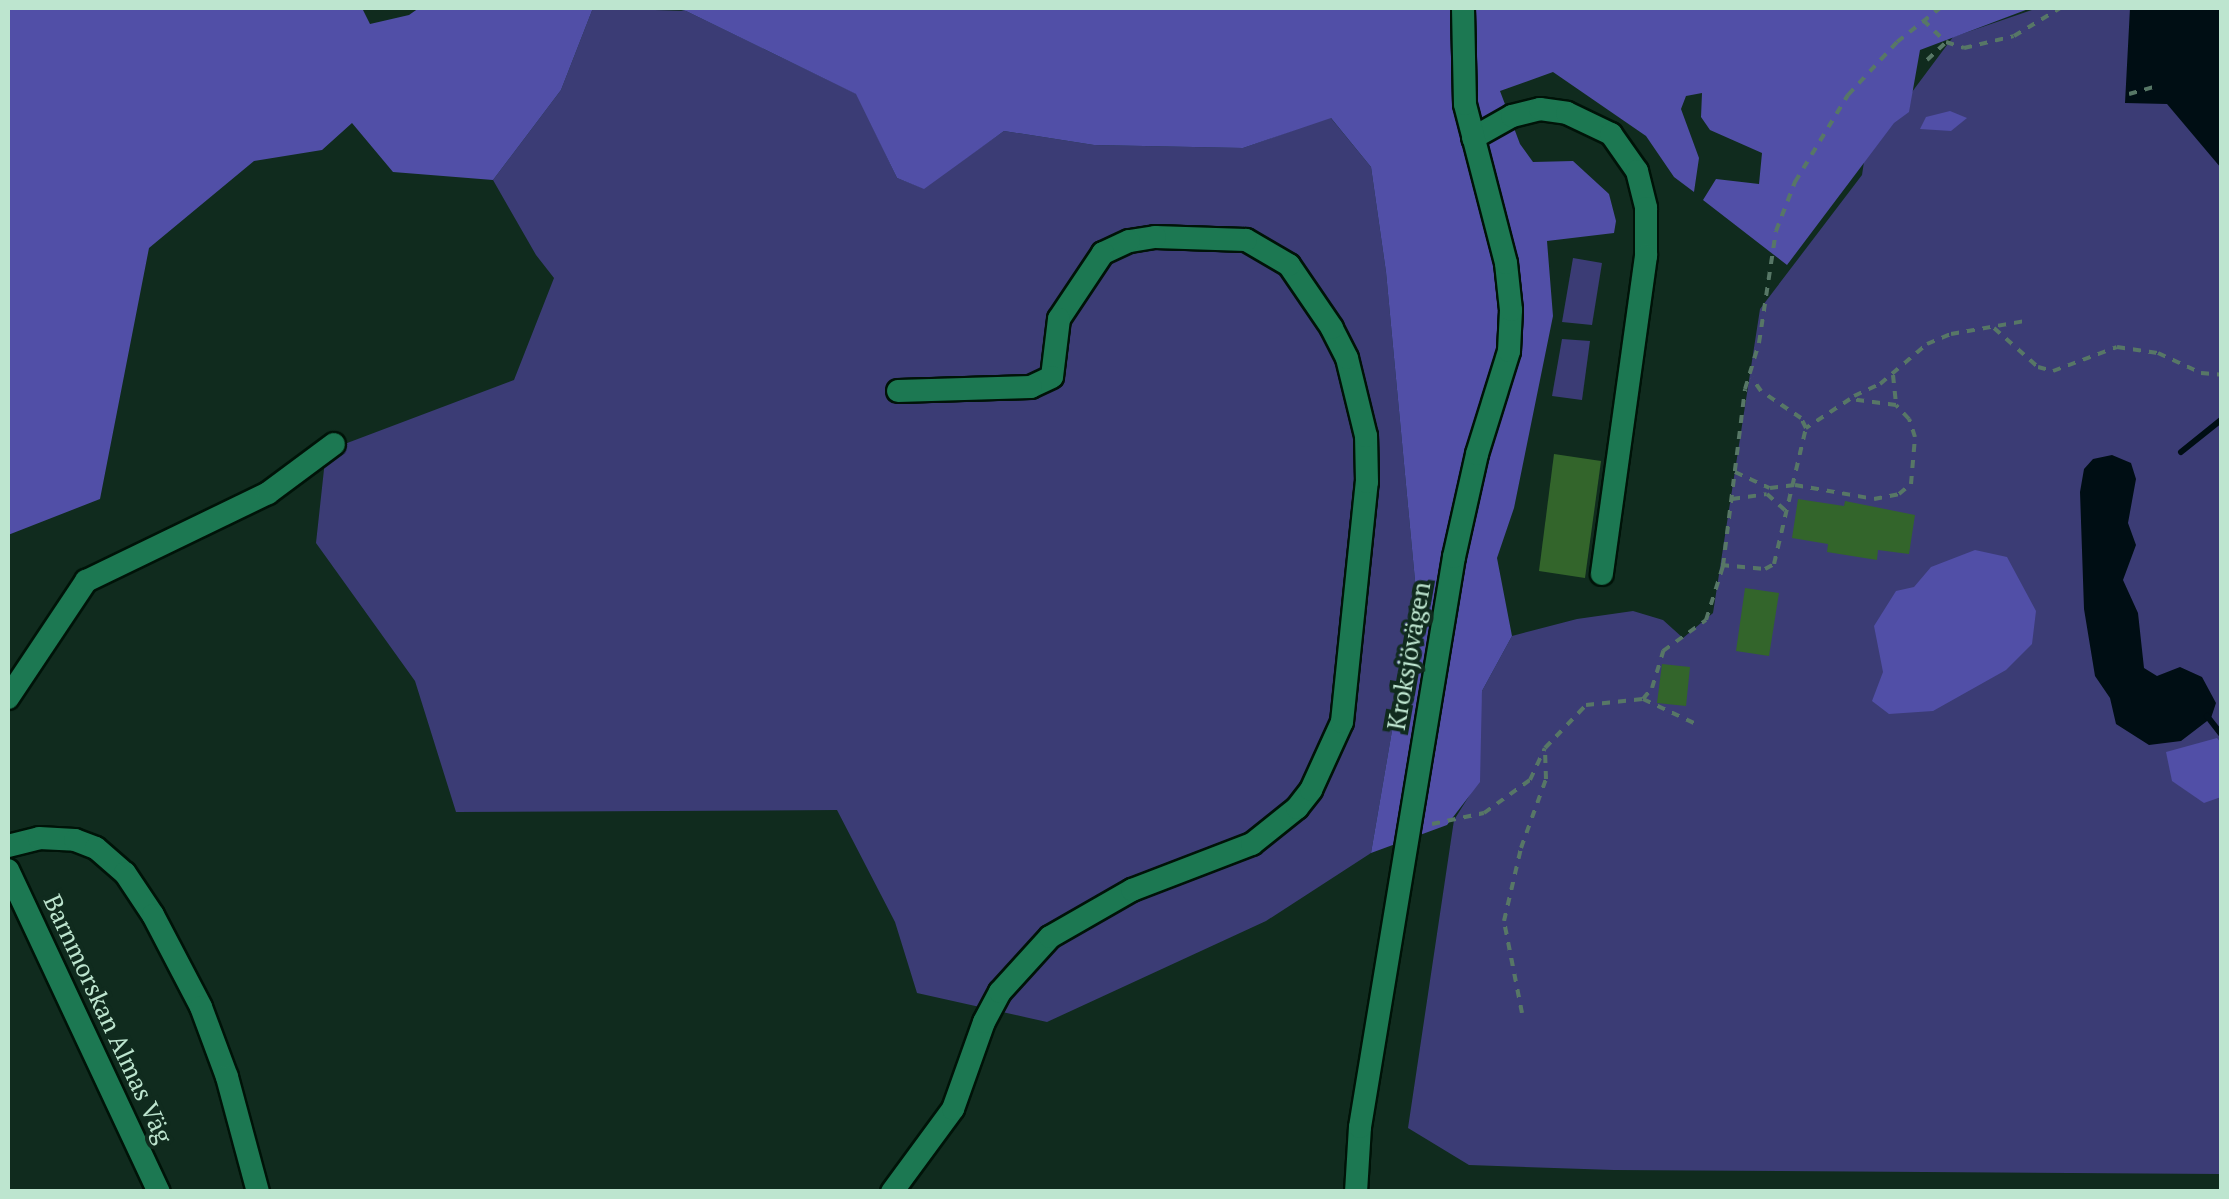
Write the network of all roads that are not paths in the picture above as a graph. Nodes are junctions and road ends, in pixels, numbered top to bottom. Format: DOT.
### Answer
graph roads {
  1 [pos="1463,8"];
  2 [pos="1473,138"];
  3 [pos="898,391"];
  4 [pos="334,444"];
  5 [pos="1602,574"];
  6 [pos="8,698"];
  7 [pos="8,846"];
  8 [pos="8,870"];
  9 [pos="159,1192"];
  10 [pos="258,1192"];
  11 [pos="892,1192"];
  12 [pos="1356,1192"];
  1 -- 2 [label="street, Kroksjövägen"];
  2 -- 5 [label="street"];
  2 -- 12 [label="street, Kroksjövägen"];
  3 -- 11 [label="street"];
  4 -- 6 [label="street"];
  7 -- 10 [label="street"];
  8 -- 9 [label="street, Barnmorskan Almas Väg"];
}
